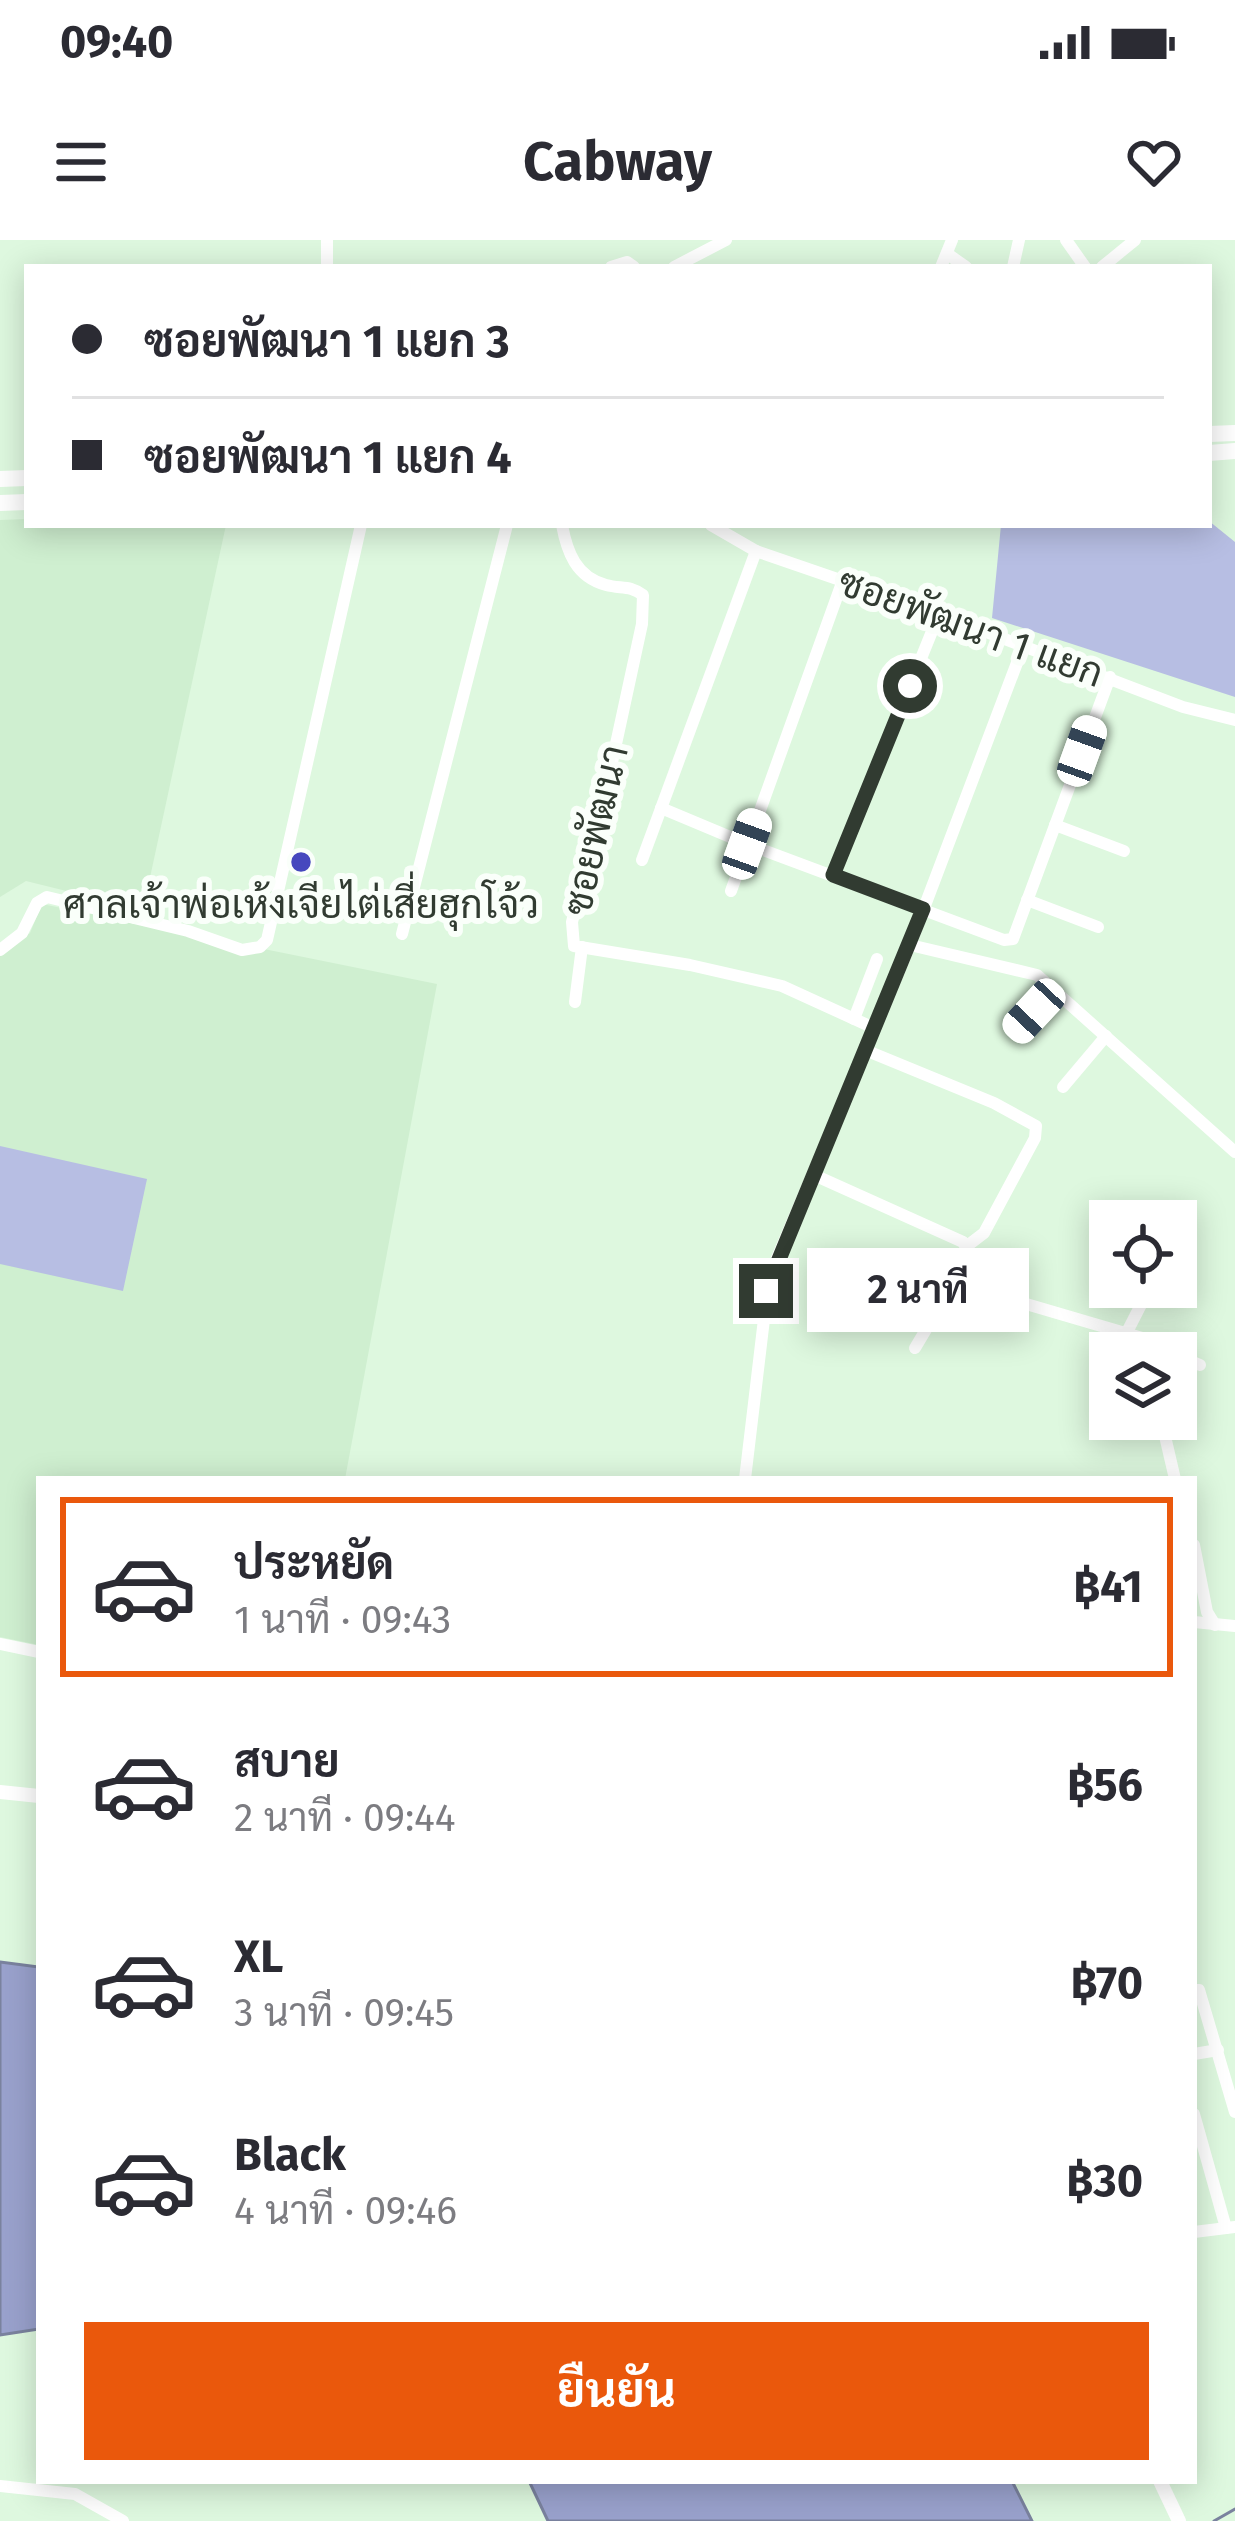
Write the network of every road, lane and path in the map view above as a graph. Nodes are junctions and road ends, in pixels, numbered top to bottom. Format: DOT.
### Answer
graph roads {
  1 [pos="726,240"];
  2 [pos="952,240"];
  3 [pos="1135,240"];
  4 [pos="945,261"];
  5 [pos="680,264"];
  6 [pos="1106,264"];
  7 [pos="361,528"];
  8 [pos="506,528"];
  9 [pos="563,528"];
  10 [pos="715,528"];
  11 [pos="756,551"];
  12 [pos="843,580"];
  13 [pos="939,614"];
  14 [pos="1023,647"];
  15 [pos="1110,677"];
  16 [pos="1235,720"];
  17 [pos="661,808"];
  18 [pos="1055,825"];
  19 [pos="747,844"];
  20 [pos="1124,851"];
  21 [pos="642,860"];
  22 [pos="833,875"];
  23 [pos="731,892"];
  24 [pos="1027,900"];
  25 [pos="923,909"];
  26 [pos="1098,927"];
  27 [pos="402,934"];
  28 [pos="910,945"];
  29 [pos="582,947"];
  30 [pos="0,950"];
  31 [pos="877,959"];
  32 [pos="1054,990"];
  33 [pos="574,1002"];
  34 [pos="854,1019"];
  35 [pos="874,1028"];
  36 [pos="1014,1033"];
  37 [pos="1106,1036"];
  38 [pos="865,1050"];
  39 [pos="1063,1087"];
  40 [pos="1235,1152"];
  41 [pos="814,1175"];
  42 [pos="967,1246"];
  43 [pos="955,1281"];
  44 [pos="1120,1332"];
  45 [pos="915,1348"];
  46 [pos="1197,1363"];
  47 [pos="1201,1365"];
  48 [pos="1166,1440"];
  49 [pos="745,1476"];
  50 [pos="1174,1476"];
  51 [pos="1197,1560"];
  52 [pos="1197,1622"];
  53 [pos="1213,1625"];
  54 [pos="1235,1626"];
  55 [pos="0,1645"];
  56 [pos="36,1651"];
  57 [pos="0,1792"];
  58 [pos="36,1796"];
  59 [pos="1197,1993"];
  60 [pos="1218,2050"];
  61 [pos="1197,2054"];
  62 [pos="1235,2112"];
  63 [pos="1197,2123"];
  64 [pos="1231,2227"];
  65 [pos="1197,2232"];
  66 [pos="1161,2484"];
  67 [pos="0,2486"];
  68 [pos="124,2521"];
  69 [pos="1179,2521"];
  1 -- 5 [label="street"];
  2 -- 4 [label="street"];
  3 -- 6 [label="street"];
  7 -- 30 [label="street"];
  8 -- 27 [label="street"];
  9 -- 29 [label="street, ซอยพัฒนา"];
  10 -- 11 [label="street, ซอยพัฒนา 1 แยก"];
  11 -- 12 [label="street, ซอยพัฒนา 1 แยก"];
  11 -- 17 [label="street"];
  12 -- 13 [label="street, ซอยพัฒนา 1 แยก"];
  12 -- 19 [label="street"];
  13 -- 14 [label="street, ซอยพัฒนา 1 แยก"];
  13 -- 22 [label="street"];
  14 -- 15 [label="street, ซอยพัฒนา 1 แยก"];
  14 -- 25 [label="street"];
  15 -- 16 [label="street, ซอยพัฒนา 1 แยก"];
  15 -- 18 [label="street"];
  17 -- 19 [label="street"];
  17 -- 21 [label="street"];
  18 -- 20 [label="street"];
  18 -- 24 [label="street"];
  19 -- 22 [label="street"];
  19 -- 23 [label="street"];
  22 -- 25 [label="street"];
  24 -- 25 [label="street"];
  24 -- 26 [label="street"];
  25 -- 28 [label="street"];
  28 -- 32 [label="street"];
  28 -- 35 [label="street"];
  29 -- 33 [label="street"];
  29 -- 34 [label="street, ซอยพัฒนา"];
  31 -- 34 [label="street"];
  32 -- 36 [label="street"];
  32 -- 37 [label="street"];
  34 -- 35 [label="street, ซอยพัฒนา"];
  35 -- 38 [label="street"];
  37 -- 39 [label="street"];
  37 -- 40 [label="street"];
  38 -- 41 [label="street"];
  38 -- 42 [label="street"];
  41 -- 42 [label="street"];
  41 -- 49 [label="street"];
  42 -- 43 [label="street"];
  43 -- 44 [label="street"];
  43 -- 45 [label="street"];
  46 -- 47 [label="street"];
  48 -- 50 [label="street"];
  51 -- 53 [label="street"];
  52 -- 53 [label="street"];
  53 -- 54 [label="street"];
  55 -- 56 [label="street"];
  57 -- 58 [label="street"];
  59 -- 60 [label="street"];
  60 -- 61 [label="street"];
  60 -- 62 [label="street"];
  63 -- 64 [label="street"];
  64 -- 65 [label="street"];
  66 -- 69 [label="street"];
  67 -- 68 [label="street"];
}
